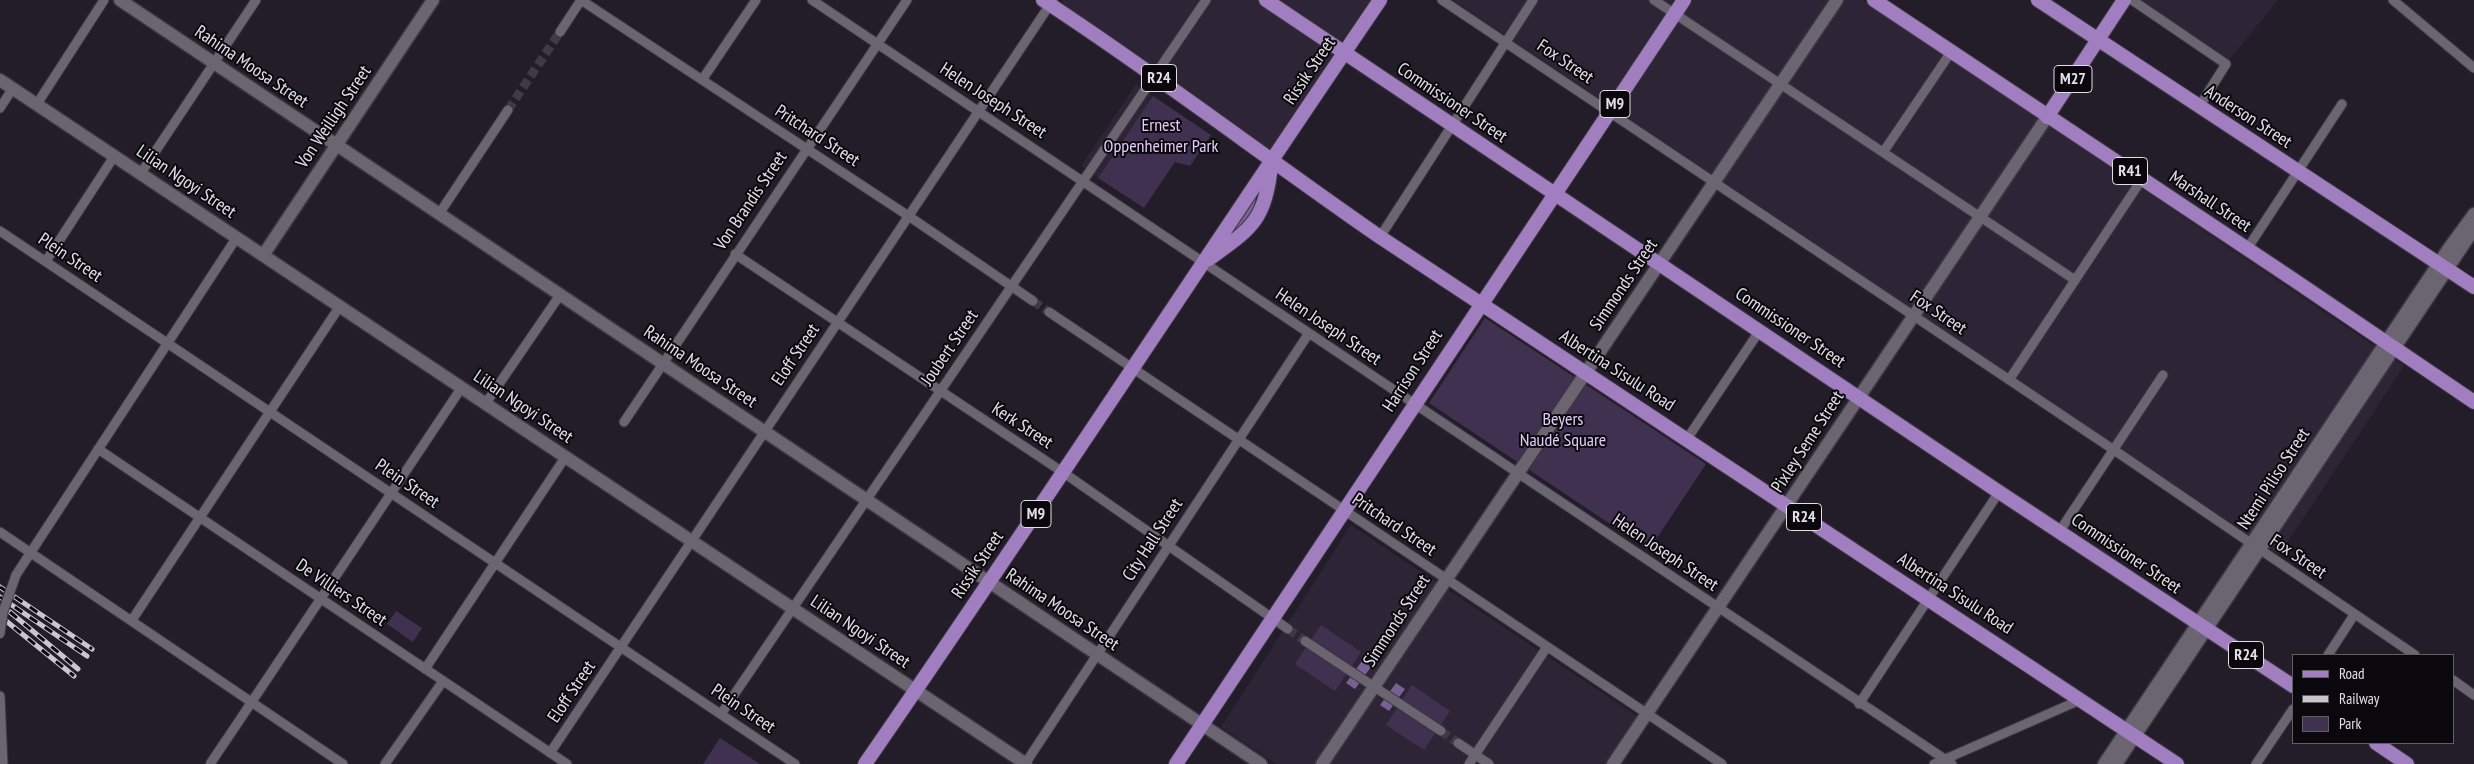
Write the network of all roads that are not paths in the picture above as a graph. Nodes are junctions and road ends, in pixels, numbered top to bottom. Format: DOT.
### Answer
graph roads {
  1 [pos="104,0"];
  2 [pos="120,0"];
  3 [pos="256,0"];
  4 [pos="433,0"];
  5 [pos="581,0"];
  6 [pos="756,0"];
  7 [pos="812,0"];
  8 [pos="907,0"];
  9 [pos="1206,0"];
  10 [pos="1266,0"];
  11 [pos="1380,0"];
  12 [pos="1442,0"];
  13 [pos="1533,0"];
  14 [pos="1654,0"];
  15 [pos="1684,0"];
  16 [pos="1837,0"];
  17 [pos="1874,0"];
  18 [pos="2038,0"];
  19 [pos="2124,0"];
  20 [pos="2132,0"];
  21 [pos="2393,0"];
  22 [pos="1048,2"];
  23 [pos="1674,14"];
  24 [pos="560,32"];
  25 [pos="2098,40"];
  26 [pos="1505,42"];
  27 [pos="878,45"];
  28 [pos="1951,52"];
  29 [pos="1344,53"];
  30 [pos="214,63"];
  31 [pos="2474,68"];
  32 [pos="1155,75"];
  33 [pos="0,80"];
  34 [pos="702,80"];
  35 [pos="1781,85"];
  36 [pos="13,88"];
  37 [pos="37,104"];
  38 [pos="2342,104"];
  39 [pos="2199,107"];
  40 [pos="0,108"];
  41 [pos="508,110"];
  42 [pos="979,111"];
  43 [pos="1610,112"];
  44 [pos="2047,117"];
  45 [pos="1450,125"];
  46 [pos="336,145"];
  47 [pos="806,148"];
  48 [pos="1884,151"];
  49 [pos="115,156"];
  50 [pos="1271,162"];
  51 [pos="2298,172"];
  52 [pos="141,173"];
  53 [pos="2142,179"];
  54 [pos="1084,180"];
  55 [pos="1714,183"];
  56 [pos="1555,194"];
  57 [pos="439,214"];
  58 [pos="2474,214"];
  59 [pos="910,217"];
  60 [pos="1980,217"];
  61 [pos="2474,229"];
  62 [pos="0,231"];
  63 [pos="237,237"];
  64 [pos="1380,237"];
  65 [pos="2247,249"];
  66 [pos="264,254"];
  67 [pos="735,254"];
  68 [pos="46,262"];
  69 [pos="1204,262"];
  70 [pos="1661,264"];
  71 [pos="2442,266"];
  72 [pos="2075,280"];
  73 [pos="1011,287"];
  74 [pos="2474,287"];
  75 [pos="560,295"];
  76 [pos="1032,301"];
  77 [pos="1481,302"];
  78 [pos="340,306"];
  79 [pos="1049,312"];
  80 [pos="1914,316"];
  81 [pos="837,323"];
  82 [pos="1760,330"];
  83 [pos="1309,334"];
  84 [pos="168,343"];
  85 [pos="2390,345"];
  86 [pos="662,363"];
  87 [pos="1134,369"];
  88 [pos="1585,373"];
  89 [pos="2163,375"];
  90 [pos="2009,380"];
  91 [pos="462,387"];
  92 [pos="941,392"];
  93 [pos="1860,397"];
  94 [pos="2474,402"];
  95 [pos="486,403"];
  96 [pos="1413,404"];
  97 [pos="270,412"];
  98 [pos="624,422"];
  99 [pos="764,432"];
  100 [pos="1687,439"];
  101 [pos="1239,440"];
  102 [pos="98,449"];
  103 [pos="2114,450"];
  104 [pos="566,456"];
  105 [pos="1064,473"];
  106 [pos="1517,473"];
  107 [pos="1998,492"];
  108 [pos="392,494"];
  109 [pos="866,500"];
  110 [pos="1788,506"];
  111 [pos="1344,511"];
  112 [pos="200,517"];
  113 [pos="0,532"];
  114 [pos="2059,532"];
  115 [pos="692,540"];
  116 [pos="1168,547"];
  117 [pos="2256,548"];
  118 [pos="30,552"];
  119 [pos="495,563"];
  120 [pos="1445,579"];
  121 [pos="989,582"];
  122 [pos="320,598"];
  123 [pos="1928,599"];
  124 [pos="793,608"];
  125 [pos="1719,608"];
  126 [pos="2354,615"];
  127 [pos="1272,619"];
  128 [pos="132,620"];
  129 [pos="2202,627"];
  130 [pos="1288,629"];
  131 [pos="0,634"];
  132 [pos="1306,641"];
  133 [pos="621,647"];
  134 [pos="1547,647"];
  135 [pos="1097,654"];
  136 [pos="2329,654"];
  137 [pos="2413,654"];
  138 [pos="425,669"];
  139 [pos="443,681"];
  140 [pos="2454,681"];
  141 [pos="2292,685"];
  142 [pos="1375,686"];
  143 [pos="916,690"];
  144 [pos="2474,695"];
  145 [pos="0,696"];
  146 [pos="2080,700"];
  147 [pos="252,702"];
  148 [pos="1859,704"];
  149 [pos="2292,710"];
  150 [pos="721,714"];
  151 [pos="1647,714"];
  152 [pos="1202,725"];
  153 [pos="1441,731"];
  154 [pos="2131,734"];
  155 [pos="1458,743"];
  156 [pos="2377,744"];
  157 [pos="550,753"];
  158 [pos="1475,755"];
  159 [pos="1949,762"];
  160 [pos="3,764"];
  161 [pos="210,764"];
  162 [pos="343,764"];
  163 [pos="384,764"];
  164 [pos="567,764"];
  165 [pos="795,764"];
  166 [pos="865,764"];
  167 [pos="1025,764"];
  168 [pos="1176,764"];
  169 [pos="1261,764"];
  170 [pos="1322,764"];
  171 [pos="1469,764"];
  172 [pos="1489,764"];
  173 [pos="1613,764"];
  174 [pos="1722,764"];
  175 [pos="1934,764"];
  176 [pos="2104,764"];
  177 [pos="2116,764"];
  178 [pos="2177,764"];
  179 [pos="2256,764"];
  180 [pos="2405,764"];
  1 -- 37 [label="street"];
  2 -- 30 [label="street, Rahima Moosa Street"];
  3 -- 30 [label="street"];
  4 -- 46 [label="street, Von Weilligh Street"];
  5 -- 24 [label="street"];
  5 -- 34 [label="street, Pritchard Street"];
  6 -- 34 [label="street"];
  7 -- 27 [label="street, Helen Joseph Street"];
  8 -- 27 [label="street, Von Brandis Street"];
  9 -- 32 [label="street, Joubert Street"];
  10 -- 29 [label="main road, Commissioner Street / R24"];
  11 -- 29 [label="main road, Rissik Street / M9"];
  12 -- 26 [label="street, Fox Street"];
  13 -- 26 [label="street"];
  14 -- 23 [label="street"];
  15 -- 23 [label="main road, Harrison Street / M9"];
  16 -- 35 [label="street, Simmonds Street"];
  17 -- 28 [label="main road, Marshall Street / R41"];
  18 -- 25 [label="main road, Anderson Street"];
  19 -- 25 [label="main road, M27"];
  20 -- 39 [label="street"];
  21 -- 31 [label="street"];
  22 -- 32 [label="main road, Albertina Sisulu Road / R24"];
  22 -- 42 [label="street, Eloff Street"];
  23 -- 35 [label="street"];
  23 -- 43 [label="main road, Harrison Street / M9"];
  25 -- 39 [label="main road, Anderson Street"];
  25 -- 44 [label="main road, Pixley Seme Street / M27"];
  26 -- 43 [label="street, Fox Street"];
  26 -- 45 [label="street"];
  27 -- 42 [label="street, Helen Joseph Street"];
  27 -- 47 [label="street, Von Brandis Street"];
  28 -- 44 [label="main road, Marshall Street / R41"];
  28 -- 48 [label="street"];
  29 -- 45 [label="main road, Commissioner Street / R24"];
  29 -- 50 [label="main road, Rissik Street / M9"];
  30 -- 46 [label="street, Rahima Moosa Street"];
  30 -- 52 [label="street"];
  32 -- 50 [label="main road, Albertina Sisulu Road / R24"];
  32 -- 54 [label="street, Joubert Street"];
  33 -- 36 [label="street, Lilian Ngoyi Street"];
  34 -- 47 [label="street, Pritchard Street"];
  35 -- 48 [label="street"];
  35 -- 55 [label="street, Simmonds Street"];
  36 -- 37 [label="street, Lilian Ngoyi Street"];
  36 -- 40 [label="street"];
  37 -- 49 [label="street, Lilian Ngoyi Street"];
  38 -- 51 [label="street"];
  39 -- 51 [label="main road, Anderson Street"];
  41 -- 57 [label="street"];
  42 -- 54 [label="street, Helen Joseph Street"];
  42 -- 59 [label="street, Eloff Street"];
  43 -- 55 [label="street, Fox Street"];
  43 -- 56 [label="main road, Harrison Street / M9"];
  44 -- 53 [label="main road, Marshall Street / R41"];
  44 -- 60 [label="street, Pixley Seme Street / M27"];
  45 -- 56 [label="main road, Commissioner Street / R24"];
  45 -- 64 [label="street"];
  46 -- 57 [label="street, Rahima Moosa Street"];
  46 -- 66 [label="street, Von Weilligh Street"];
  47 -- 59 [label="street, Pritchard Street"];
  47 -- 67 [label="street, Von Brandis Street"];
  48 -- 60 [label="street"];
  49 -- 52 [label="street, Lilian Ngoyi Street"];
  49 -- 68 [label="street"];
  50 -- 64 [label="main road, Albertina Sisulu Road / R24"];
  50 -- 69 [label="main road, Rissik Street / M9"];
  50 -- 69 [label="main road, Rissik Street / M9"];
  51 -- 65 [label="street"];
  51 -- 71 [label="main road, Anderson Street"];
  52 -- 63 [label="street, Lilian Ngoyi Street"];
  53 -- 65 [label="main road, Marshall Street / R41"];
  53 -- 72 [label="street"];
  54 -- 69 [label="street, Helen Joseph Street"];
  54 -- 73 [label="street, Joubert Street"];
  55 -- 70 [label="street, Simmonds Street"];
  55 -- 80 [label="street, Fox Street"];
  56 -- 70 [label="main road, Commissioner Street / R24"];
  56 -- 77 [label="main road, Harrison Street / M9"];
  57 -- 75 [label="street, Rahima Moosa Street"];
  58 -- 71 [label="street, Ntemi Piliso Street"];
  59 -- 73 [label="street, Pritchard Street"];
  59 -- 81 [label="street, Eloff Street"];
  60 -- 72 [label="street"];
  60 -- 80 [label="street, Pixley Seme Street / M27"];
  61 -- 71 [label="street, Ntemi Piliso Street"];
  62 -- 68 [label="street, Plein Street"];
  63 -- 66 [label="street, Lilian Ngoyi Street"];
  63 -- 84 [label="street"];
  64 -- 77 [label="main road, Albertina Sisulu Road / R24"];
  65 -- 85 [label="main road, Marshall Street / R41"];
  66 -- 78 [label="street, Lilian Ngoyi Street"];
  67 -- 81 [label="street, Kerk Street"];
  67 -- 86 [label="street, Von Brandis Street"];
  68 -- 84 [label="street, Plein Street"];
  69 -- 83 [label="street, Helen Joseph Street"];
  69 -- 87 [label="main road, Rissik Street / M9"];
  70 -- 82 [label="main road, Commissioner Street / R24"];
  70 -- 88 [label="street, Simmonds Street"];
  71 -- 74 [label="main road, Anderson Street"];
  71 -- 85 [label="street, Ntemi Piliso Street"];
  72 -- 90 [label="street"];
  73 -- 76 [label="street, Pritchard Street"];
  73 -- 92 [label="street, Joubert Street"];
  75 -- 86 [label="street, Rahima Moosa Street"];
  75 -- 95 [label="street"];
  77 -- 88 [label="main road, Albertina Sisulu Road / R24"];
  77 -- 96 [label="main road, Harrison Street / M9"];
  78 -- 91 [label="street, Lilian Ngoyi Street"];
  78 -- 97 [label="street"];
  79 -- 87 [label="street, Pritchard Street"];
  80 -- 90 [label="street, Fox Street"];
  80 -- 93 [label="street, Pixley Seme Street / M27"];
  81 -- 92 [label="street, Kerk Street"];
  81 -- 99 [label="street, Eloff Street"];
  82 -- 93 [label="main road, Commissioner Street / R24"];
  82 -- 100 [label="street"];
  83 -- 96 [label="street, Helen Joseph Street"];
  83 -- 101 [label="street, City Hall Street"];
  84 -- 97 [label="street, Plein Street"];
  84 -- 102 [label="street"];
  85 -- 94 [label="main road, Marshall Street / R41"];
  85 -- 117 [label="street, Ntemi Piliso Street"];
  86 -- 98 [label="street, Von Brandis Street"];
  86 -- 99 [label="street, Rahima Moosa Street"];
  87 -- 101 [label="street, Pritchard Street"];
  87 -- 105 [label="main road, Rissik Street / M9"];
  88 -- 100 [label="main road, Albertina Sisulu Road / R24"];
  88 -- 106 [label="street, Simmonds Street"];
  89 -- 103 [label="street"];
  90 -- 103 [label="street, Fox Street"];
  91 -- 95 [label="street, Lilian Ngoyi Street"];
  91 -- 108 [label="street"];
  92 -- 105 [label="street, Kerk Street"];
  92 -- 109 [label="street, Joubert Street"];
  93 -- 107 [label="main road, Commissioner Street / R24"];
  93 -- 110 [label="street, Pixley Seme Street / M27"];
  95 -- 104 [label="street, Lilian Ngoyi Street"];
  96 -- 106 [label="street, Helen Joseph Street"];
  96 -- 111 [label="main road, Harrison Street / M9"];
  97 -- 108 [label="street, Plein Street"];
  97 -- 112 [label="street"];
  99 -- 109 [label="street, Rahima Moosa Street"];
  99 -- 115 [label="street, Eloff Street"];
  100 -- 110 [label="main road, Albertina Sisulu Road / R24"];
  101 -- 111 [label="street, Pritchard Street"];
  101 -- 116 [label="street, City Hall Street"];
  102 -- 112 [label="street, De Villiers Street"];
  102 -- 118 [label="street"];
  103 -- 114 [label="street"];
  103 -- 117 [label="street, Fox Street"];
  104 -- 115 [label="street, Lilian Ngoyi Street"];
  104 -- 119 [label="street"];
  105 -- 116 [label="street, Kerk Street"];
  105 -- 121 [label="main road, Rissik Street / M9"];
  106 -- 120 [label="street, Simmonds Street"];
  106 -- 125 [label="street, Helen Joseph Street"];
  107 -- 114 [label="main road, Commissioner Street / R24"];
  107 -- 123 [label="street"];
  108 -- 119 [label="street, Plein Street"];
  108 -- 122 [label="street"];
  109 -- 121 [label="street, Rahima Moosa Street"];
  109 -- 124 [label="street, Joubert Street"];
  110 -- 123 [label="main road, Albertina Sisulu Road / R24"];
  110 -- 125 [label="street, Pixley Seme Street / M27"];
  111 -- 120 [label="street, Pritchard Street"];
  111 -- 127 [label="main road, Harrison Street / M9"];
  112 -- 122 [label="street, De Villiers Street"];
  112 -- 128 [label="street"];
  113 -- 118 [label="street"];
  114 -- 129 [label="main road, Commissioner Street / R24"];
  115 -- 124 [label="street, Lilian Ngoyi Street"];
  115 -- 133 [label="street, Eloff Street"];
  116 -- 127 [label="street, Kerk Street"];
  116 -- 135 [label="street, City Hall Street"];
  117 -- 126 [label="street, Fox Street"];
  117 -- 129 [label="street, Ntemi Piliso Street"];
  118 -- 128 [label="street"];
  118 -- 131 [label="street, bridge"];
  119 -- 133 [label="street, Plein Street"];
  119 -- 138 [label="street"];
  120 -- 134 [label="street, Pritchard Street"];
  120 -- 142 [label="street, Simmonds Street"];
  121 -- 135 [label="street, Rahima Moosa Street"];
  121 -- 143 [label="main road, Rissik Street / M9"];
  122 -- 138 [label="street, De Villiers Street"];
  122 -- 147 [label="street"];
  123 -- 146 [label="main road, Albertina Sisulu Road / R24"];
  123 -- 148 [label="street"];
  124 -- 143 [label="street, Lilian Ngoyi Street"];
  124 -- 150 [label="street, Joubert Street"];
  125 -- 148 [label="street, Helen Joseph Street"];
  125 -- 151 [label="street, Pixley Seme Street / M27"];
  126 -- 136 [label="street"];
  126 -- 137 [label="street, Fox Street"];
  127 -- 130 [label="street, Kerk Street"];
  127 -- 152 [label="main road, Harrison Street / M9"];
  128 -- 147 [label="street"];
  129 -- 141 [label="main road, Commissioner Street / R24"];
  129 -- 154 [label="street, Ntemi Piliso Street"];
  132 -- 142 [label="street"];
  133 -- 150 [label="street, Plein Street"];
  133 -- 157 [label="street, Eloff Street"];
  134 -- 151 [label="street, Pritchard Street"];
  134 -- 158 [label="street"];
  135 -- 152 [label="street, Rahima Moosa Street"];
  135 -- 167 [label="street, City Hall Street"];
  138 -- 139 [label="street, De Villiers Street"];
  139 -- 157 [label="street, De Villiers Street"];
  139 -- 163 [label="street"];
  140 -- 144 [label="street"];
  142 -- 153 [label="street"];
  142 -- 170 [label="street, Simmonds Street"];
  143 -- 166 [label="main road, Rissik Street / M9"];
  143 -- 167 [label="street, Lilian Ngoyi Street"];
  145 -- 160 [label="street"];
  146 -- 154 [label="main road, Albertina Sisulu Road / R24"];
  146 -- 159 [label="street"];
  147 -- 161 [label="street, bridge"];
  147 -- 162 [label="street"];
  148 -- 159 [label="street, Helen Joseph Street"];
  149 -- 179 [label="street"];
  150 -- 165 [label="street, Plein Street"];
  151 -- 173 [label="street, Pixley Seme Street / M27"];
  151 -- 174 [label="street, Pritchard Street"];
  152 -- 168 [label="main road, Harrison Street / M9"];
  152 -- 169 [label="street, Rahima Moosa Street"];
  154 -- 176 [label="street, Ntemi Piliso Street"];
  154 -- 177 [label="street, Ntemi Piliso Street"];
  154 -- 178 [label="main road, Albertina Sisulu Road / R24"];
  155 -- 158 [label="street"];
  156 -- 180 [label="main road"];
  157 -- 164 [label="street, De Villiers Street"];
  158 -- 171 [label="street"];
  158 -- 172 [label="street"];
  159 -- 175 [label="street"];
}
